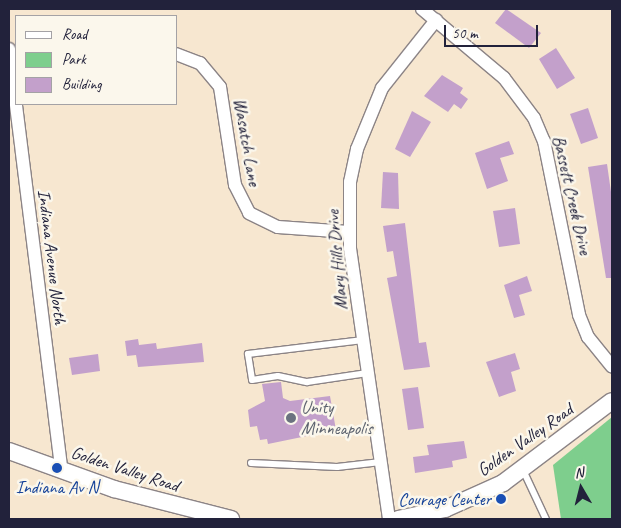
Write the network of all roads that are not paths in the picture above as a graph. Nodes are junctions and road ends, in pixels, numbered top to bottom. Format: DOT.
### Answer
graph roads {
  1 [pos="422,9"];
  2 [pos="436,20"];
  3 [pos="9,49"];
  4 [pos="178,55"];
  5 [pos="15,97"];
  6 [pos="16,105"];
  7 [pos="349,232"];
  8 [pos="363,340"];
  9 [pos="612,367"];
  10 [pos="367,373"];
  11 [pos="612,401"];
  12 [pos="9,451"];
  13 [pos="381,462"];
  14 [pos="251,463"];
  15 [pos="61,469"];
  16 [pos="523,470"];
  17 [pos="232,519"];
  18 [pos="389,519"];
  19 [pos="398,519"];
  20 [pos="546,519"];
  1 -- 2 [label="street, Bassett Creek Drive"];
  2 -- 7 [label="street, Mary Hills Drive"];
  2 -- 9 [label="street, Bassett Creek Drive"];
  3 -- 5 [label="street, Indiana Avenue North"];
  4 -- 7 [label="street, Wasatch Lane"];
  6 -- 15 [label="street, Indiana Avenue North"];
  7 -- 8 [label="street, Mary Hills Drive"];
  8 -- 10 [label="street, Mary Hills Drive"];
  8 -- 10 [label="lane"];
  10 -- 13 [label="street, Mary Hills Drive"];
  11 -- 16 [label="street, Golden Valley Road"];
  12 -- 15 [label="street, Golden Valley Road"];
  13 -- 14 [label="lane"];
  13 -- 18 [label="street, Mary Hills Drive"];
  15 -- 17 [label="street, Golden Valley Road"];
  16 -- 19 [label="street, Golden Valley Road"];
  16 -- 20 [label="lane"];
}
